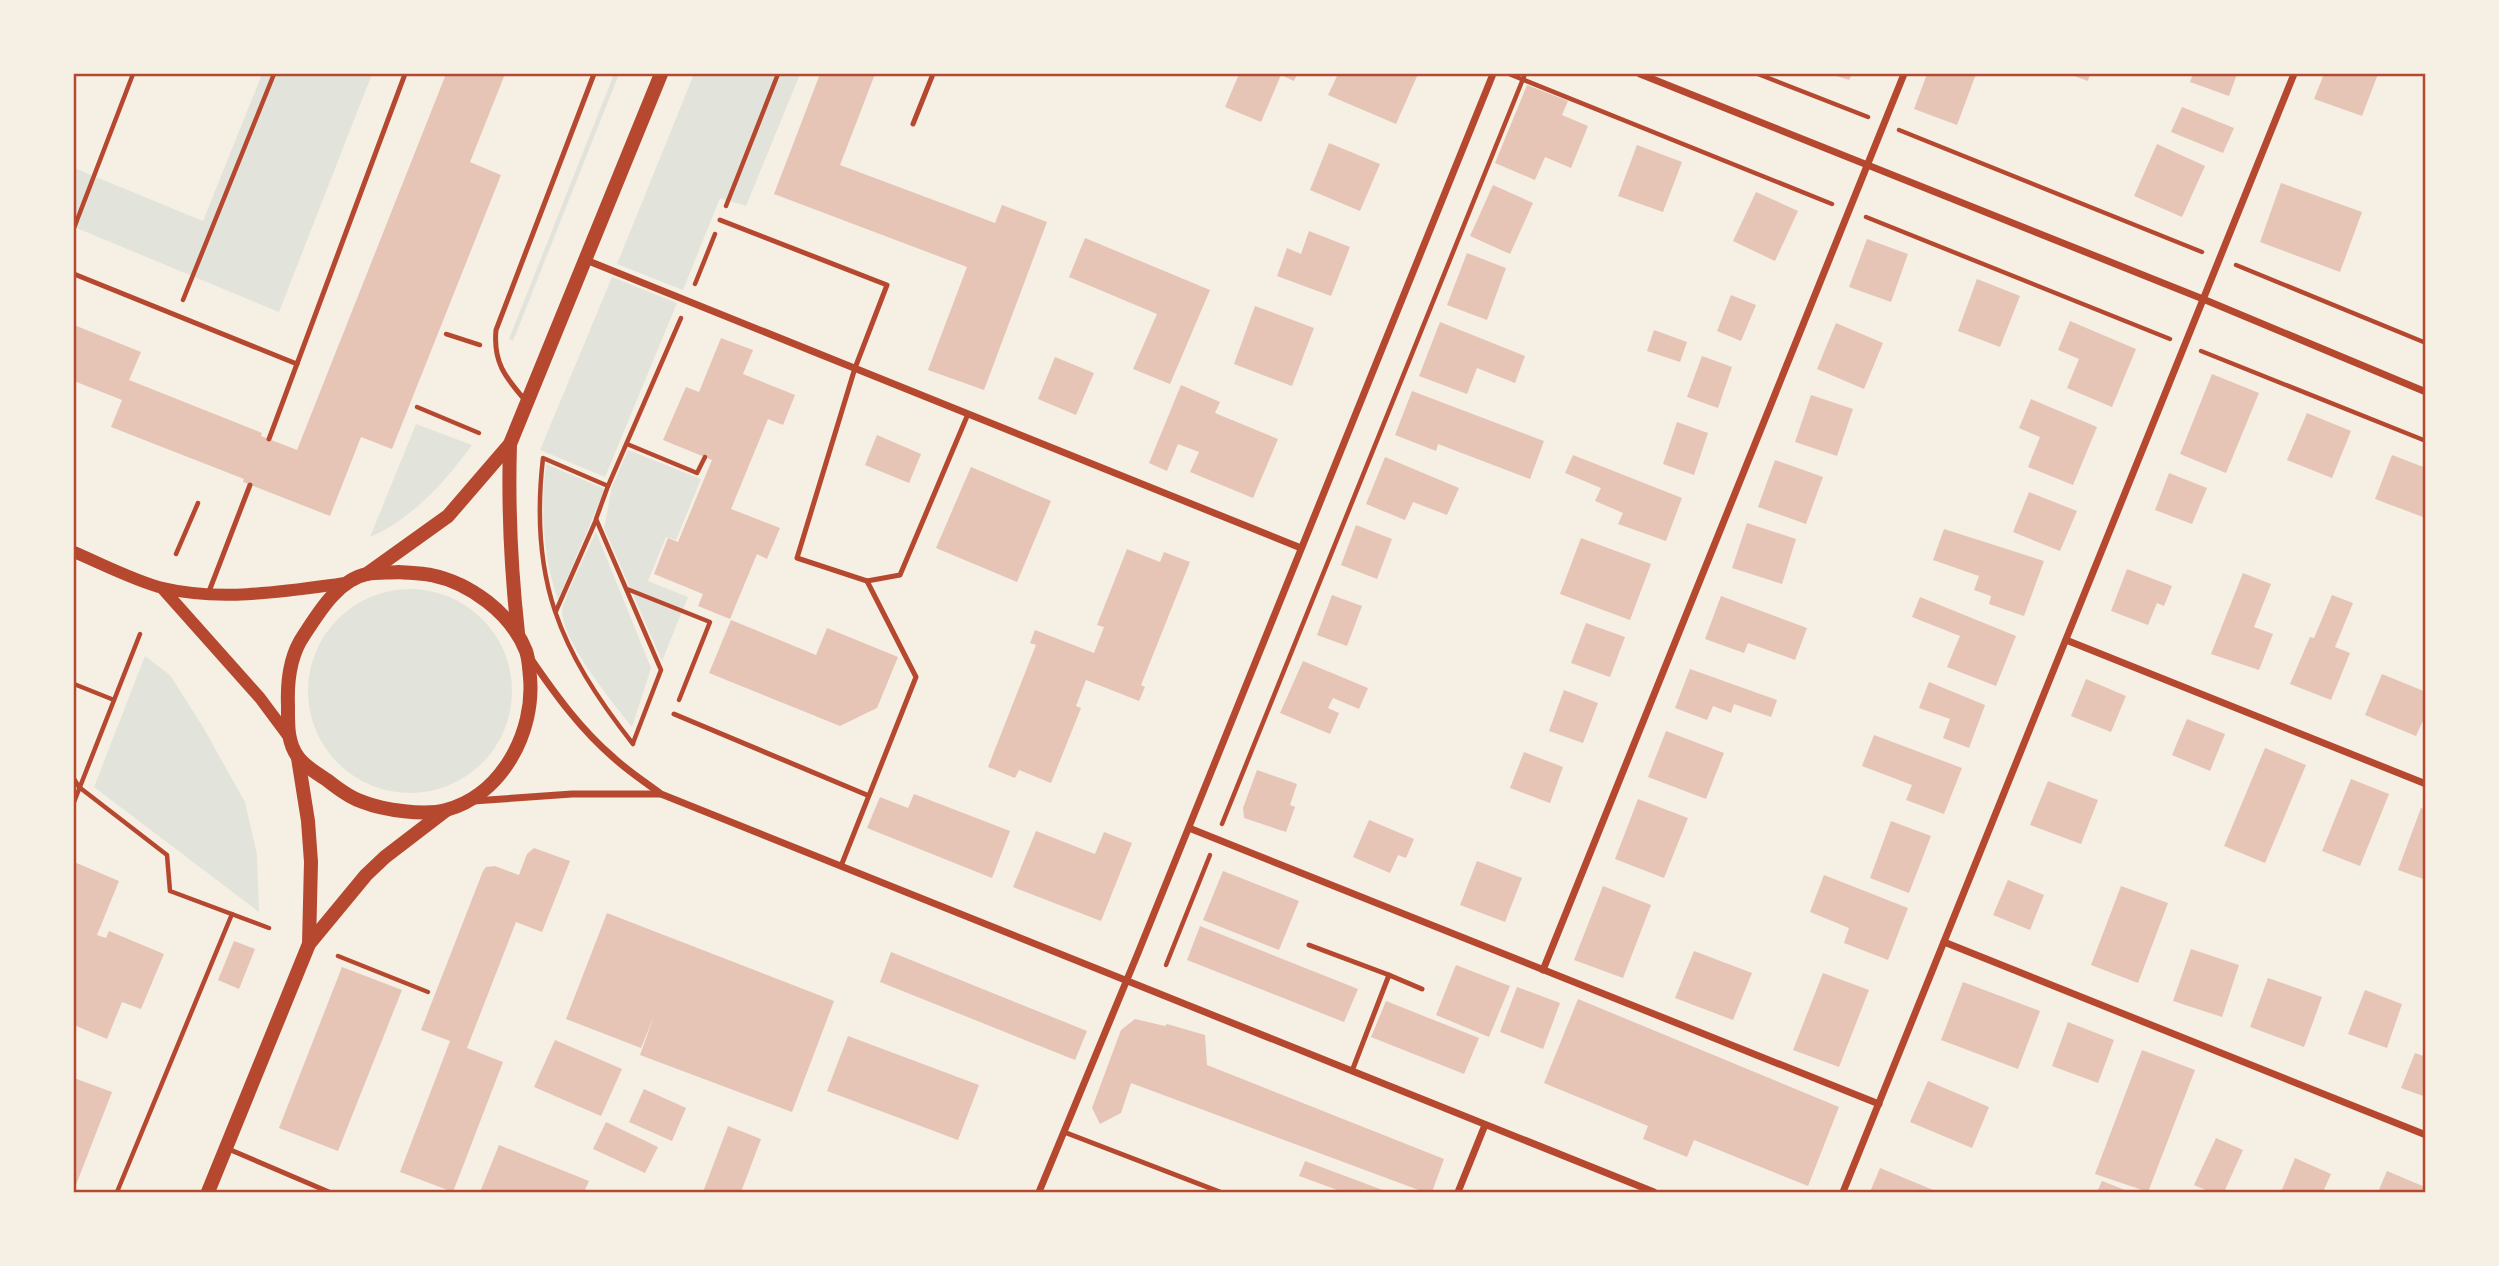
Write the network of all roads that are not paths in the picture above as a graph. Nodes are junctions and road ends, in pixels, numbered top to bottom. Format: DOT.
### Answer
graph roads {
  1 [pos="405,74"];
  2 [pos="594,74"];
  3 [pos="661,74"];
  4 [pos="933,74"];
  5 [pos="1493,74"];
  6 [pos="1640,74"];
  7 [pos="1904,74"];
  8 [pos="2294,74"];
  9 [pos="913,124"];
  10 [pos="1868,165"];
  11 [pos="720,220"];
  12 [pos="586,260"];
  13 [pos="74,274"];
  14 [pos="2203,299"];
  15 [pos="297,364"];
  16 [pos="855,368"];
  17 [pos="2426,392"];
  18 [pos="528,402"];
  19 [pos="968,414"];
  20 [pos="269,439"];
  21 [pos="510,444"];
  22 [pos="250,485"];
  23 [pos="1301,548"];
  24 [pos="74,552"];
  25 [pos="366,575"];
  26 [pos="867,581"];
  27 [pos="346,583"];
  28 [pos="162,588"];
  29 [pos="208,593"];
  30 [pos="517,633"];
  31 [pos="2066,640"];
  32 [pos="527,654"];
  33 [pos="674,714"];
  34 [pos="289,737"];
  35 [pos="298,758"];
  36 [pos="2426,784"];
  37 [pos="661,794"];
  38 [pos="867,795"];
  39 [pos="467,801"];
  40 [pos="445,811"];
  41 [pos="1189,828"];
  42 [pos="841,866"];
  43 [pos="1944,942"];
  44 [pos="309,944"];
  45 [pos="1309,945"];
  46 [pos="1543,970"];
  47 [pos="1389,975"];
  48 [pos="1125,981"];
  49 [pos="1422,989"];
  50 [pos="1352,1071"];
  51 [pos="1879,1104"];
  52 [pos="1485,1125"];
  53 [pos="1064,1132"];
  54 [pos="2426,1135"];
  55 [pos="226,1148"];
  56 [pos="208,1192"];
  57 [pos="329,1192"];
  58 [pos="1039,1192"];
  59 [pos="1220,1192"];
  60 [pos="1458,1192"];
  61 [pos="1654,1192"];
  62 [pos="1843,1192"];
  1 -- 15 [label="lane"];
  2 -- 18 [label="lane"];
  3 -- 12 [label="main road"];
  4 -- 9 [label="lane"];
  5 -- 23 [label="street"];
  6 -- 10 [label="street"];
  7 -- 10 [label="street"];
  8 -- 14 [label="street"];
  10 -- 14 [label="street"];
  10 -- 46 [label="street"];
  11 -- 16 [label="lane"];
  12 -- 16 [label="street"];
  12 -- 18 [label="main road"];
  13 -- 15 [label="lane"];
  14 -- 17 [label="street"];
  14 -- 31 [label="street"];
  15 -- 20 [label="lane"];
  16 -- 19 [label="street"];
  16 -- 26 [label="lane"];
  18 -- 21 [label="main road"];
  19 -- 23 [label="street"];
  19 -- 26 [label="lane"];
  21 -- 25 [label="main road"];
  21 -- 30 [label="main road"];
  22 -- 29 [label="lane"];
  23 -- 41 [label="street"];
  24 -- 28 [label="street"];
  25 -- 27 [label="main road"];
  25 -- 30 [label="main road"];
  26 -- 38 [label="lane"];
  27 -- 29 [label="street"];
  27 -- 34 [label="main road"];
  28 -- 29 [label="street"];
  28 -- 34 [label="street"];
  30 -- 32 [label="main road"];
  31 -- 36 [label="street"];
  31 -- 43 [label="street"];
  32 -- 37 [label="street"];
  32 -- 39 [label="main road"];
  33 -- 38 [label="lane"];
  34 -- 35 [label="main road"];
  35 -- 40 [label="main road"];
  35 -- 44 [label="main road"];
  37 -- 39 [label="street"];
  37 -- 42 [label="street"];
  38 -- 42 [label="lane"];
  39 -- 40 [label="main road"];
  40 -- 44 [label="main road"];
  41 -- 46 [label="street"];
  41 -- 48 [label="street"];
  42 -- 48 [label="street"];
  43 -- 51 [label="street"];
  43 -- 54 [label="street"];
  44 -- 55 [label="main road"];
  45 -- 47 [label="lane"];
  46 -- 51 [label="street"];
  47 -- 49 [label="lane"];
  47 -- 50 [label="lane"];
  48 -- 50 [label="street"];
  48 -- 53 [label="street"];
  50 -- 52 [label="street"];
  51 -- 62 [label="street"];
  52 -- 60 [label="street"];
  52 -- 61 [label="street"];
  53 -- 58 [label="street"];
  53 -- 59 [label="lane"];
  55 -- 56 [label="main road"];
  55 -- 57 [label="lane"];
}
